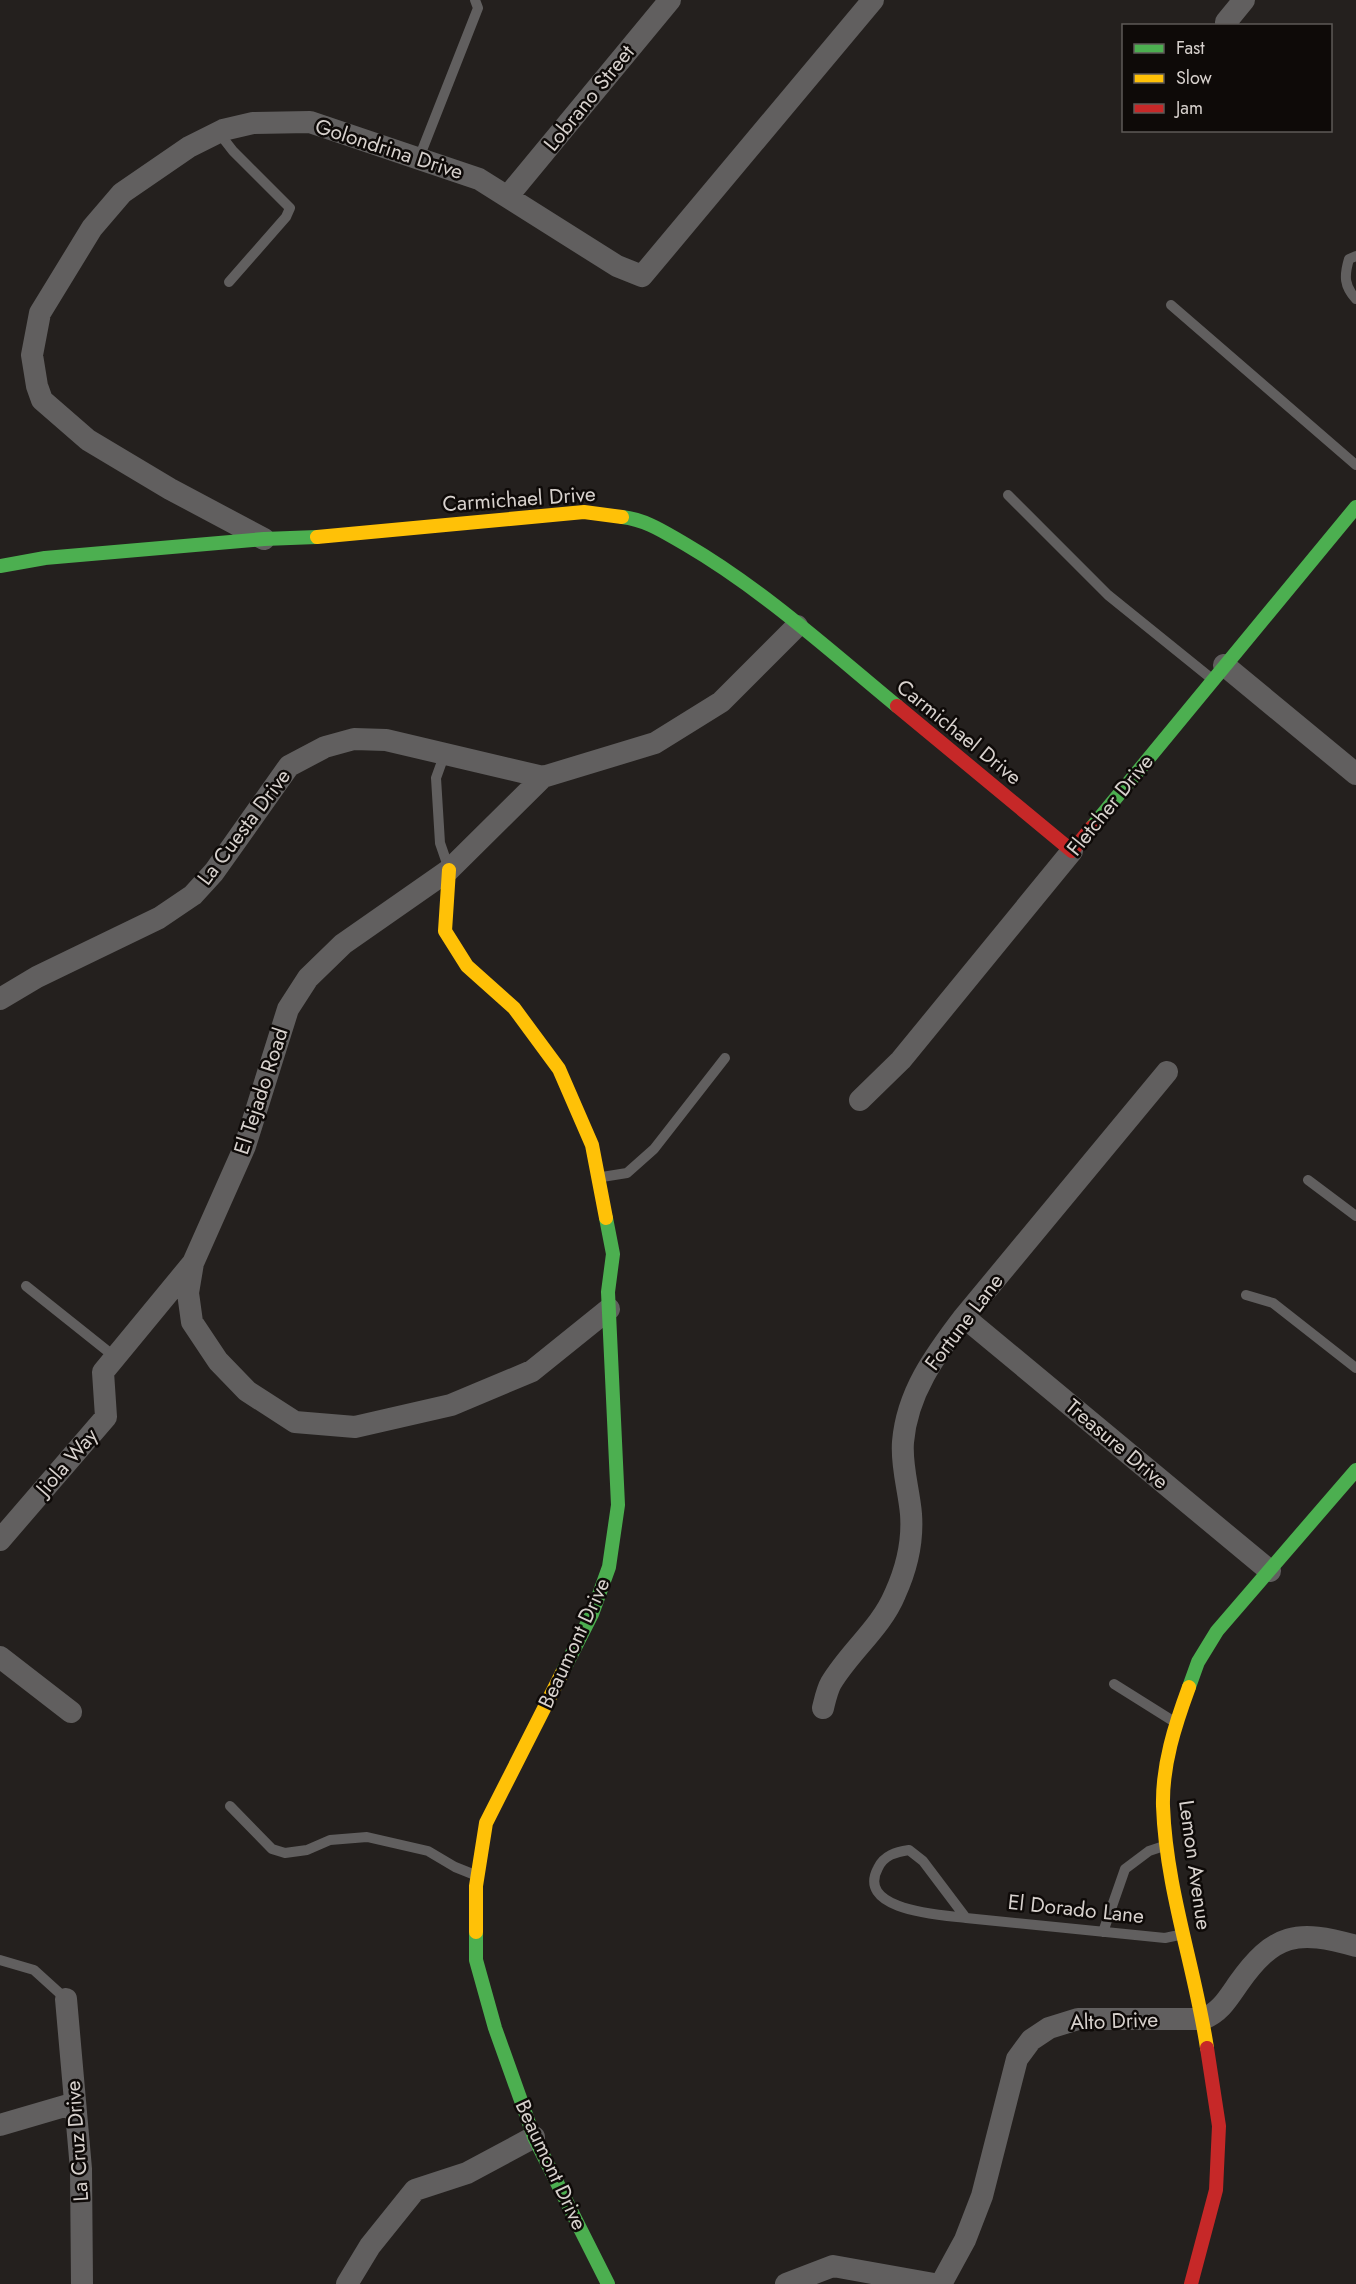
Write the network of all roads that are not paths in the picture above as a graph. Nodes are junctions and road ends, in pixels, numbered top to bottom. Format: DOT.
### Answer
graph roads {
  1 [pos="475,0"];
  2 [pos="670,0"];
  3 [pos="873,0"];
  4 [pos="1244,0"];
  5 [pos="1226,21"];
  6 [pos="219,133"];
  7 [pos="419,158"];
  8 [pos="508,196"];
  9 [pos="1356,256"];
  10 [pos="229,282"];
  11 [pos="1356,299"];
  12 [pos="1171,305"];
  13 [pos="1356,465"];
  14 [pos="1008,495"];
  15 [pos="1356,507"];
  16 [pos="264,539"];
  17 [pos="0,566"];
  18 [pos="797,627"];
  19 [pos="1218,672"];
  20 [pos="445,752"];
  21 [pos="1356,774"];
  22 [pos="543,777"];
  23 [pos="1072,851"];
  24 [pos="449,870"];
  25 [pos="0,999"];
  26 [pos="725,1058"];
  27 [pos="1167,1072"];
  28 [pos="860,1100"];
  29 [pos="599,1177"];
  30 [pos="1308,1180"];
  31 [pos="1356,1216"];
  32 [pos="193,1263"];
  33 [pos="26,1286"];
  34 [pos="1246,1295"];
  35 [pos="609,1310"];
  36 [pos="964,1317"];
  37 [pos="116,1357"];
  38 [pos="1356,1368"];
  39 [pos="1356,1470"];
  40 [pos="0,1540"];
  41 [pos="1270,1571"];
  42 [pos="0,1658"];
  43 [pos="1114,1684"];
  44 [pos="823,1708"];
  45 [pos="71,1712"];
  46 [pos="1176,1723"];
  47 [pos="230,1806"];
  48 [pos="1167,1845"];
  49 [pos="478,1876"];
  50 [pos="966,1918"];
  51 [pos="1103,1932"];
  52 [pos="1182,1934"];
  53 [pos="1356,1946"];
  54 [pos="0,1960"];
  55 [pos="66,1999"];
  56 [pos="1203,2019"];
  57 [pos="75,2103"];
  58 [pos="0,2125"];
  59 [pos="534,2137"];
  60 [pos="82,2284"];
  61 [pos="347,2284"];
  62 [pos="608,2284"];
  63 [pos="786,2284"];
  64 [pos="934,2284"];
  65 [pos="941,2284"];
  66 [pos="1191,2284"];
  1 -- 7 [label="lane"];
  2 -- 8 [label="street, Lobrano Street"];
  3 -- 8 [label="street, Golondrina Drive"];
  4 -- 5 [label="street"];
  6 -- 7 [label="street, Golondrina Drive"];
  6 -- 10 [label="lane"];
  6 -- 16 [label="street, Golondrina Drive"];
  7 -- 8 [label="street, Golondrina Drive"];
  9 -- 11 [label="lane"];
  12 -- 13 [label="lane"];
  14 -- 19 [label="lane"];
  15 -- 19 [label="street, Fletcher Drive"];
  16 -- 17 [label="street, Carmichael Drive"];
  16 -- 18 [label="street, Carmichael Drive"];
  18 -- 22 [label="street, El Tejado Road"];
  18 -- 23 [label="street, Carmichael Drive"];
  19 -- 21 [label="street"];
  19 -- 23 [label="street, Fletcher Drive"];
  20 -- 22 [label="street, La Cuesta Drive"];
  20 -- 24 [label="lane"];
  20 -- 25 [label="street, La Cuesta Drive"];
  22 -- 24 [label="street, El Tejado Road"];
  23 -- 28 [label="street, Fletcher Drive"];
  24 -- 29 [label="street, Beaumont Drive"];
  24 -- 32 [label="street, El Tejado Road"];
  26 -- 29 [label="lane"];
  27 -- 36 [label="street, Fortune Lane"];
  29 -- 35 [label="street, Beaumont Drive"];
  30 -- 31 [label="lane"];
  32 -- 35 [label="street, El Tejado Road"];
  32 -- 37 [label="street, Jiola Way"];
  33 -- 37 [label="lane"];
  34 -- 38 [label="lane"];
  35 -- 49 [label="street, Beaumont Drive"];
  36 -- 41 [label="street, Treasure Drive"];
  36 -- 44 [label="street, Fortune Lane"];
  37 -- 40 [label="street, Jiola Way"];
  39 -- 41 [label="street, Lemon Avenue"];
  41 -- 46 [label="street, Lemon Avenue"];
  42 -- 45 [label="street"];
  43 -- 46 [label="lane"];
  46 -- 48 [label="street, Lemon Avenue"];
  47 -- 49 [label="lane"];
  48 -- 51 [label="lane"];
  48 -- 52 [label="street, Lemon Avenue"];
  49 -- 59 [label="street, Beaumont Drive"];
  50 -- 50 [label="lane, El Dorado Lane"];
  50 -- 51 [label="lane, El Dorado Lane"];
  51 -- 52 [label="lane, El Dorado Lane"];
  52 -- 56 [label="street, Lemon Avenue"];
  53 -- 56 [label="street"];
  54 -- 55 [label="lane"];
  55 -- 57 [label="street, La Cruz Drive"];
  56 -- 65 [label="street, Alto Drive"];
  56 -- 66 [label="street, Lemon Avenue"];
  57 -- 58 [label="street"];
  57 -- 60 [label="street, La Cruz Drive"];
  59 -- 61 [label="street"];
  59 -- 62 [label="street, Beaumont Drive"];
  63 -- 64 [label="street"];
}
